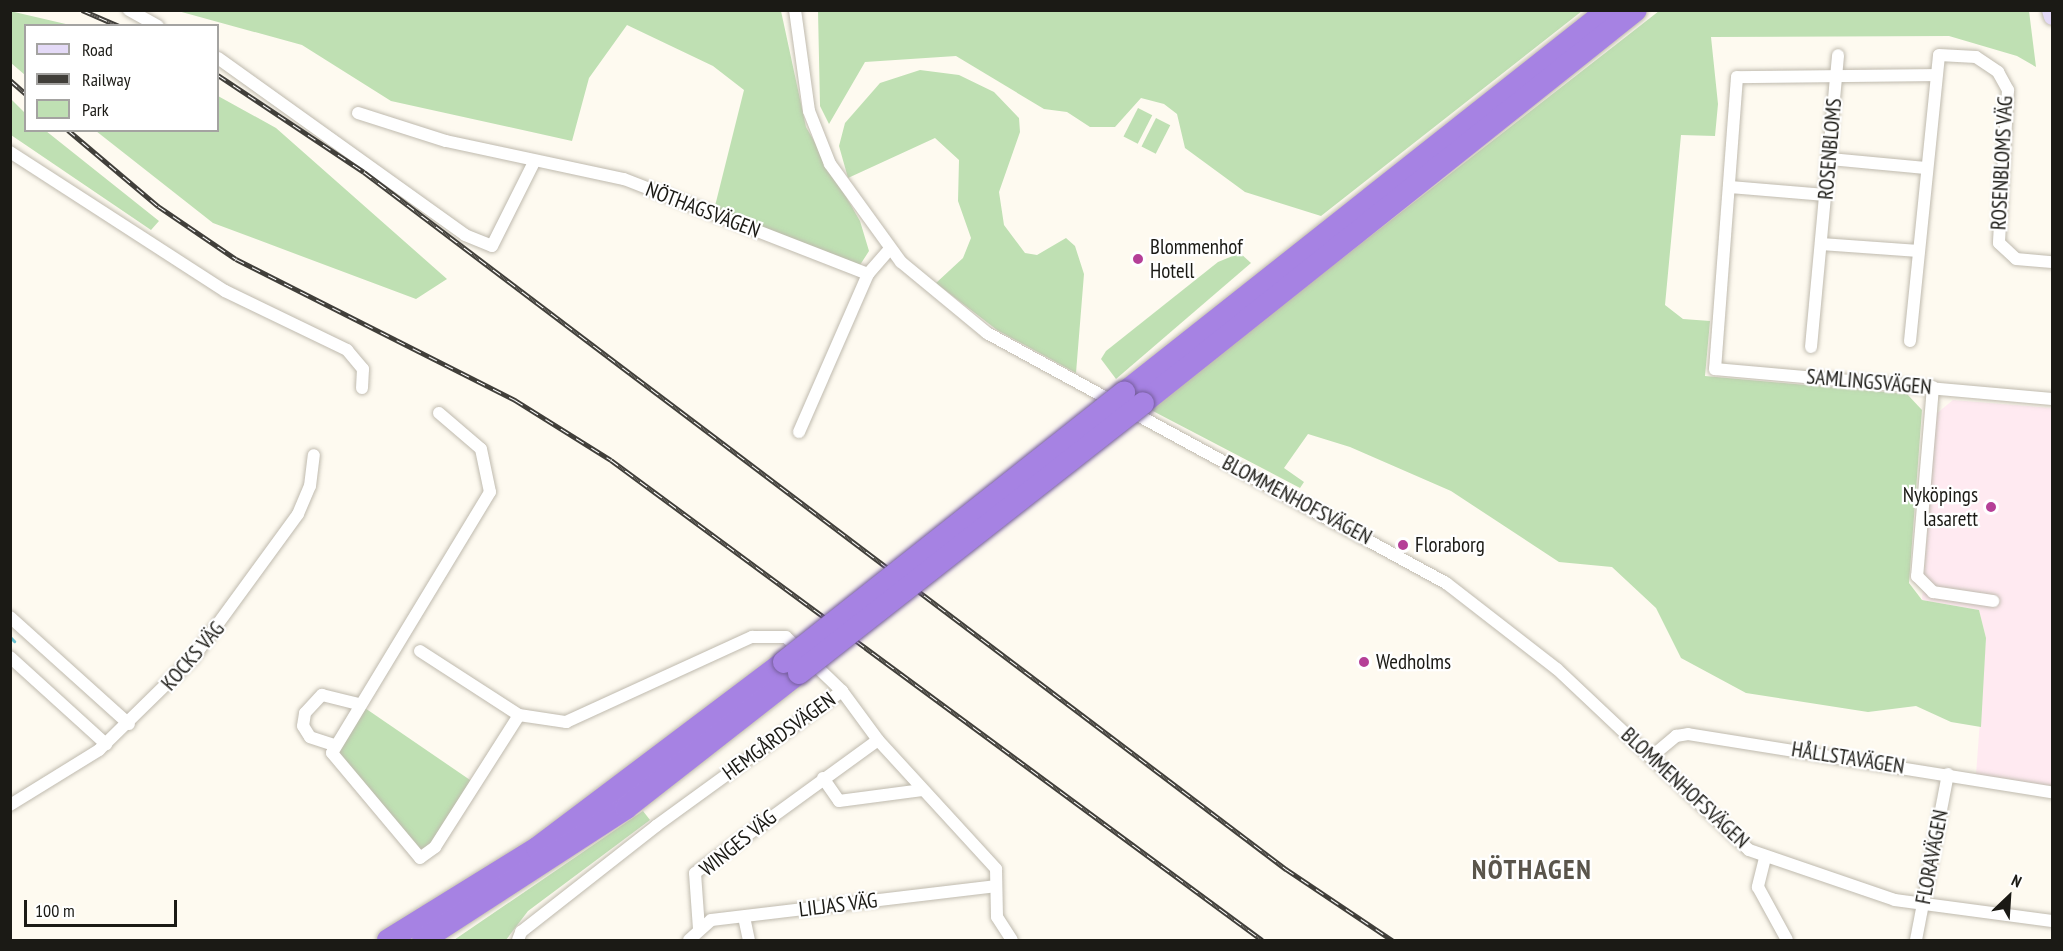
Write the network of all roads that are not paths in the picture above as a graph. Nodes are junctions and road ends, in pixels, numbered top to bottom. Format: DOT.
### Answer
graph roads {
  1 [pos="129,10"];
  2 [pos="795,10"];
  3 [pos="1608,10"];
  4 [pos="1636,10"];
  5 [pos="2050,10"];
  6 [pos="2052,17"];
  7 [pos="154,24"];
  8 [pos="1838,55"];
  9 [pos="219,59"];
  10 [pos="1936,75"];
  11 [pos="1836,76"];
  12 [pos="358,113"];
  13 [pos="10,152"];
  14 [pos="1830,159"];
  15 [pos="534,162"];
  16 [pos="1926,168"];
  17 [pos="1730,186"];
  18 [pos="1826,195"];
  19 [pos="1821,244"];
  20 [pos="890,249"];
  21 [pos="1919,251"];
  22 [pos="2052,262"];
  23 [pos="868,274"];
  24 [pos="1910,340"];
  25 [pos="1811,347"];
  26 [pos="362,387"];
  27 [pos="1933,387"];
  28 [pos="1134,398"];
  29 [pos="2052,399"];
  30 [pos="439,413"];
  31 [pos="799,432"];
  32 [pos="314,455"];
  33 [pos="1993,601"];
  34 [pos="10,616"];
  35 [pos="420,651"];
  36 [pos="10,657"];
  37 [pos="791,667"];
  38 [pos="842,691"];
  39 [pos="359,704"];
  40 [pos="519,715"];
  41 [pos="129,724"];
  42 [pos="878,740"];
  43 [pos="106,744"];
  44 [pos="334,745"];
  45 [pos="1651,757"];
  46 [pos="1948,774"];
  47 [pos="823,778"];
  48 [pos="922,790"];
  49 [pos="2052,792"];
  50 [pos="10,805"];
  51 [pos="1765,858"];
  52 [pos="995,886"];
  53 [pos="1922,904"];
  54 [pos="744,917"];
  55 [pos="2052,921"];
  56 [pos="699,929"];
  57 [pos="388,940"];
  58 [pos="423,940"];
  59 [pos="518,940"];
  60 [pos="689,940"];
  61 [pos="749,940"];
  62 [pos="1012,940"];
  63 [pos="1787,940"];
  64 [pos="1916,940"];
  1 -- 7 [label="street"];
  2 -- 20 [label="street, BLOMMENHOFSVÄGEN"];
  3 -- 28 [label="highway"];
  4 -- 28 [label="highway"];
  5 -- 6 [label="main road"];
  8 -- 11 [label="street, ROSENBLOMS"];
  9 -- 15 [label="street"];
  10 -- 11 [label="street"];
  10 -- 16 [label="street, ROSENBLOMS VÄG"];
  10 -- 22 [label="street, ROSENBLOMS VÄG"];
  11 -- 14 [label="street, ROSENBLOMS"];
  11 -- 17 [label="street"];
  12 -- 15 [label="street, NÖTHAGSVÄGEN"];
  13 -- 26 [label="street"];
  14 -- 16 [label="street"];
  14 -- 18 [label="street, ROSENBLOMS"];
  15 -- 23 [label="street, NÖTHAGSVÄGEN"];
  16 -- 21 [label="street, ROSENBLOMS VÄG"];
  17 -- 18 [label="street"];
  17 -- 27 [label="street, SAMLINGSVÄGEN"];
  18 -- 19 [label="street, ROSENBLOMS"];
  19 -- 21 [label="street"];
  19 -- 25 [label="street, ROSENBLOMS"];
  20 -- 23 [label="street"];
  20 -- 45 [label="street, BLOMMENHOFSVÄGEN"];
  21 -- 24 [label="street, ROSENBLOMS VÄG"];
  23 -- 31 [label="street"];
  27 -- 29 [label="street, SAMLINGSVÄGEN"];
  27 -- 33 [label="street"];
  28 -- 37 [label="highway, bridge"];
  30 -- 39 [label="street"];
  32 -- 41 [label="street, KOCKS VÄG"];
  34 -- 41 [label="street"];
  35 -- 40 [label="street, HEMGÅRDSVÄGEN"];
  36 -- 43 [label="street"];
  37 -- 57 [label="highway"];
  37 -- 58 [label="highway"];
  38 -- 40 [label="street, HEMGÅRDSVÄGEN"];
  38 -- 42 [label="street"];
  38 -- 59 [label="street, HEMGÅRDSVÄGEN"];
  39 -- 44 [label="street"];
  39 -- 44 [label="street"];
  40 -- 44 [label="street"];
  41 -- 43 [label="street, KOCKS VÄG"];
  42 -- 47 [label="street, WINGES VÄG"];
  42 -- 48 [label="street"];
  43 -- 50 [label="street, KOCKS VÄG"];
  45 -- 46 [label="street, HÅLLSTAVÄGEN"];
  45 -- 51 [label="street, BLOMMENHOFSVÄGEN"];
  46 -- 49 [label="street, HÅLLSTAVÄGEN"];
  46 -- 53 [label="street, FLORAVÄGEN"];
  47 -- 48 [label="street"];
  47 -- 56 [label="street, WINGES VÄG"];
  48 -- 52 [label="street"];
  51 -- 53 [label="street, BLOMMENHOFSVÄGEN"];
  51 -- 63 [label="street"];
  52 -- 54 [label="street, LILJAS VÄG"];
  52 -- 62 [label="street"];
  53 -- 55 [label="street, BLOMMENHOFSVÄGEN"];
  53 -- 64 [label="street, FLORAVÄGEN"];
  54 -- 56 [label="street, LILJAS VÄG"];
  54 -- 61 [label="street"];
  56 -- 60 [label="street, LILJAS VÄG"];
}
